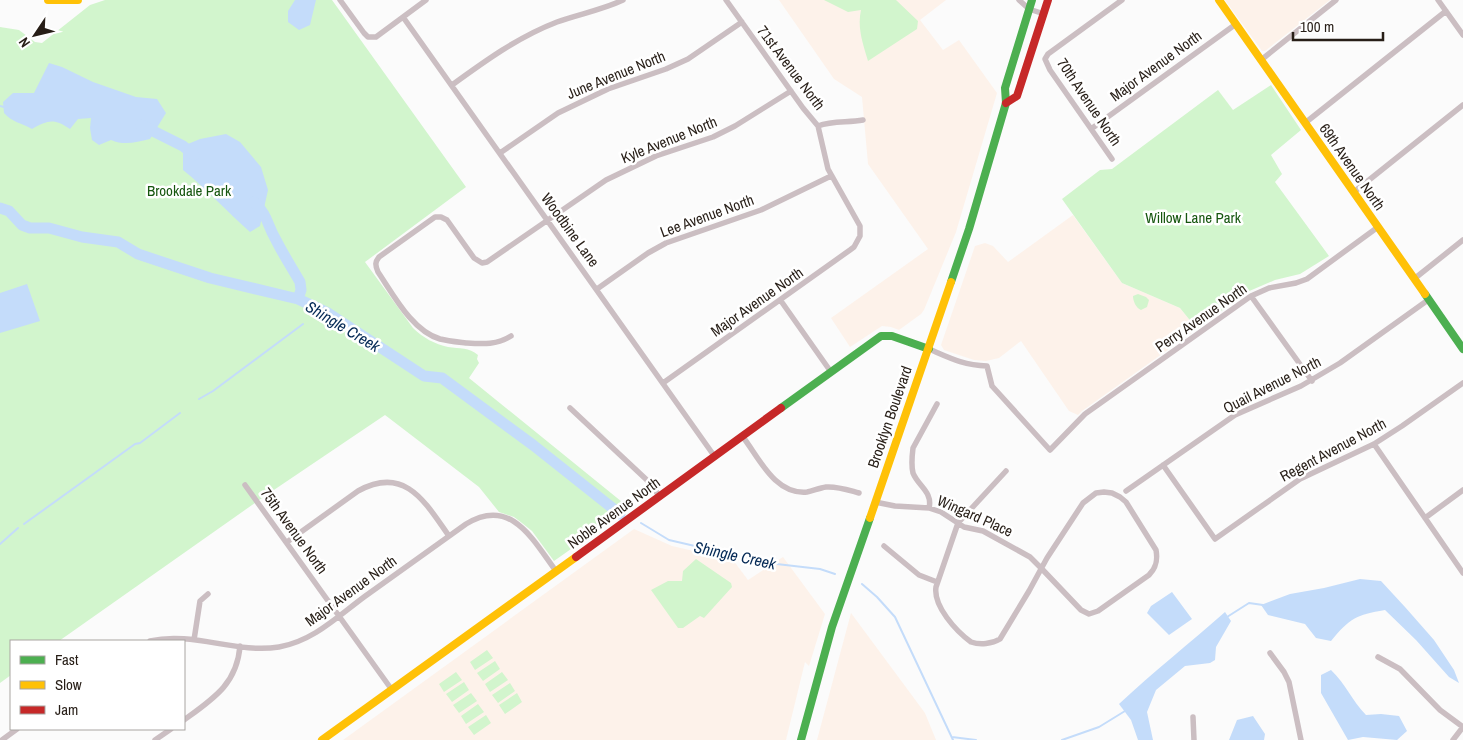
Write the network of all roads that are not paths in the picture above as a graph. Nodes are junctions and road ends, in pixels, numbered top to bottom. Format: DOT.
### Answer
graph roads {
  1 [pos="48,0"];
  2 [pos="78,0"];
  3 [pos="340,0"];
  4 [pos="426,0"];
  5 [pos="623,0"];
  6 [pos="726,0"];
  7 [pos="1019,0"];
  8 [pos="1032,0"];
  9 [pos="1048,0"];
  10 [pos="1122,0"];
  11 [pos="1219,0"];
  12 [pos="1336,0"];
  13 [pos="1438,0"];
  14 [pos="1029,8"];
  15 [pos="1446,11"];
  16 [pos="1044,14"];
  17 [pos="404,17"];
  18 [pos="742,22"];
  19 [pos="1236,24"];
  20 [pos="1463,35"];
  21 [pos="1261,60"];
  22 [pos="452,85"];
  23 [pos="791,91"];
  24 [pos="1006,103"];
  25 [pos="1463,104"];
  26 [pos="863,120"];
  27 [pos="1305,123"];
  28 [pos="818,126"];
  29 [pos="1091,129"];
  30 [pos="500,153"];
  31 [pos="1112,159"];
  32 [pos="831,176"];
  33 [pos="1354,192"];
  34 [pos="548,221"];
  35 [pos="1378,227"];
  36 [pos="860,236"];
  37 [pos="1463,240"];
  38 [pos="1414,279"];
  39 [pos="597,289"];
  40 [pos="1251,296"];
  41 [pos="1428,300"];
  42 [pos="781,301"];
  43 [pos="511,336"];
  44 [pos="928,349"];
  45 [pos="1463,349"];
  46 [pos="831,372"];
  47 [pos="1312,381"];
  48 [pos="663,383"];
  49 [pos="1463,383"];
  50 [pos="936,404"];
  51 [pos="570,408"];
  52 [pos="743,437"];
  53 [pos="1374,444"];
  54 [pos="715,457"];
  55 [pos="1163,465"];
  56 [pos="1006,471"];
  57 [pos="245,485"];
  58 [pos="1463,490"];
  59 [pos="1126,491"];
  60 [pos="859,493"];
  61 [pos="660,497"];
  62 [pos="875,502"];
  63 [pos="929,508"];
  64 [pos="1424,518"];
  65 [pos="958,523"];
  66 [pos="449,536"];
  67 [pos="287,542"];
  68 [pos="884,546"];
  69 [pos="1041,568"];
  70 [pos="556,571"];
  71 [pos="1463,573"];
  72 [pos="937,582"];
  73 [pos="208,594"];
  74 [pos="339,616"];
  75 [pos="158,640"];
  76 [pos="194,640"];
  77 [pos="240,646"];
  78 [pos="1270,653"];
  79 [pos="1378,657"];
  80 [pos="392,690"];
  81 [pos="1193,717"];
  82 [pos="185,719"];
  83 [pos="1463,727"];
  84 [pos="17,730"];
  85 [pos="170,730"];
  86 [pos="2,740"];
  87 [pos="155,740"];
  88 [pos="322,740"];
  89 [pos="801,740"];
  90 [pos="1194,740"];
  91 [pos="1301,740"];
  92 [pos="1453,740"];
  1 -- 2 [label="street"];
  3 -- 17 [label="street"];
  4 -- 17 [label="street"];
  5 -- 22 [label="street"];
  6 -- 18 [label="street, 71st Avenue North"];
  7 -- 14 [label="street"];
  8 -- 14 [label="street, Brooklyn Boulevard"];
  9 -- 16 [label="street, Brooklyn Boulevard"];
  10 -- 29 [label="street, 70th Avenue North"];
  11 -- 19 [label="street, 69th Avenue North"];
  12 -- 21 [label="street"];
  13 -- 15 [label="street"];
  14 -- 16 [label="street"];
  14 -- 24 [label="street, Brooklyn Boulevard"];
  15 -- 20 [label="street"];
  15 -- 27 [label="street"];
  16 -- 24 [label="street, Brooklyn Boulevard"];
  17 -- 22 [label="street, Woodbine Lane"];
  18 -- 23 [label="street, 71st Avenue North"];
  18 -- 30 [label="street, June Avenue North"];
  19 -- 21 [label="street, 69th Avenue North"];
  19 -- 29 [label="street, Major Avenue North"];
  21 -- 27 [label="street, 69th Avenue North"];
  22 -- 30 [label="street, Woodbine Lane"];
  23 -- 28 [label="street, 71st Avenue North"];
  23 -- 34 [label="street, Kyle Avenue North"];
  24 -- 44 [label="street, Brooklyn Boulevard"];
  25 -- 33 [label="street"];
  26 -- 28 [label="street"];
  27 -- 33 [label="street, 69th Avenue North"];
  28 -- 32 [label="street, 71st Avenue North"];
  29 -- 31 [label="street, 70th Avenue North"];
  30 -- 34 [label="street, Woodbine Lane"];
  32 -- 36 [label="street, 71st Avenue North"];
  32 -- 39 [label="street, Lee Avenue North"];
  33 -- 35 [label="street, 69th Avenue North"];
  34 -- 39 [label="street, Woodbine Lane"];
  34 -- 43 [label="street, Kyle Avenue North"];
  35 -- 38 [label="street, 69th Avenue North"];
  35 -- 40 [label="street, Perry Avenue North"];
  36 -- 42 [label="street, Major Avenue North"];
  37 -- 38 [label="street"];
  38 -- 41 [label="street, 69th Avenue North"];
  39 -- 48 [label="street, Woodbine Lane"];
  40 -- 44 [label="street, Perry Avenue North"];
  40 -- 47 [label="street"];
  41 -- 45 [label="street, 69th Avenue North"];
  41 -- 47 [label="street, Quail Avenue North"];
  42 -- 46 [label="street"];
  42 -- 48 [label="street, Major Avenue North"];
  44 -- 46 [label="street, Noble Avenue North"];
  44 -- 62 [label="street, Brooklyn Boulevard"];
  46 -- 52 [label="street, Noble Avenue North"];
  47 -- 55 [label="street, Quail Avenue North"];
  48 -- 54 [label="street, Woodbine Lane"];
  49 -- 53 [label="street, Regent Avenue North"];
  50 -- 63 [label="street"];
  51 -- 61 [label="street"];
  52 -- 54 [label="street, Noble Avenue North"];
  52 -- 60 [label="street"];
  53 -- 55 [label="street, Regent Avenue North"];
  53 -- 64 [label="street"];
  54 -- 61 [label="street, Noble Avenue North"];
  55 -- 59 [label="street, Quail Avenue North"];
  56 -- 65 [label="street"];
  57 -- 67 [label="street, 75th Avenue North"];
  58 -- 64 [label="street"];
  61 -- 70 [label="street, Noble Avenue North"];
  62 -- 63 [label="street, Wingard Place"];
  62 -- 89 [label="street, Brooklyn Boulevard"];
  63 -- 65 [label="street, Wingard Place"];
  64 -- 71 [label="street"];
  65 -- 69 [label="street, Wingard Place"];
  65 -- 72 [label="street"];
  66 -- 67 [label="street"];
  66 -- 70 [label="street, Major Avenue North"];
  66 -- 74 [label="street, Major Avenue North"];
  67 -- 74 [label="street, 75th Avenue North"];
  68 -- 72 [label="street"];
  69 -- 69 [label="street, Wingard Place"];
  69 -- 72 [label="street"];
  70 -- 80 [label="street, Noble Avenue North"];
  73 -- 76 [label="street"];
  74 -- 77 [label="street, Major Avenue North"];
  74 -- 80 [label="street, 75th Avenue North"];
  75 -- 76 [label="street"];
  76 -- 77 [label="street"];
  77 -- 82 [label="street"];
  78 -- 91 [label="street"];
  79 -- 83 [label="street"];
  80 -- 88 [label="street, Noble Avenue North"];
  81 -- 90 [label="street"];
  83 -- 92 [label="street"];
  84 -- 86 [label="street"];
  85 -- 87 [label="street"];
}
